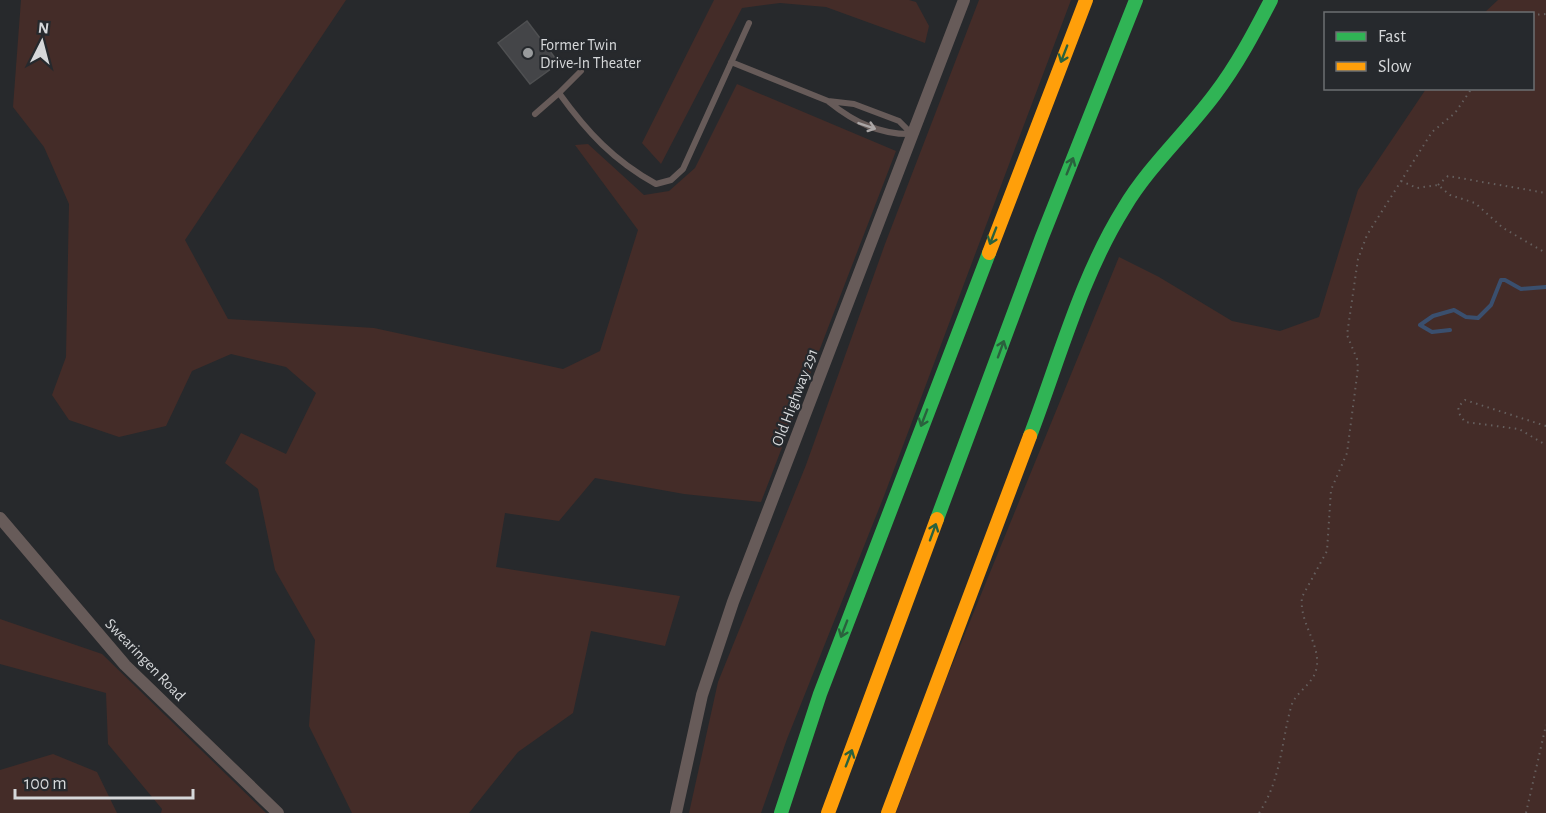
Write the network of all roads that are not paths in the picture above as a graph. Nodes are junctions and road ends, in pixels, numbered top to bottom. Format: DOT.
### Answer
graph roads {
  1 [pos="964,0"];
  2 [pos="1086,0"];
  3 [pos="1136,0"];
  4 [pos="1271,0"];
  5 [pos="749,23"];
  6 [pos="731,62"];
  7 [pos="581,71"];
  8 [pos="559,93"];
  9 [pos="828,101"];
  10 [pos="535,114"];
  11 [pos="913,134"];
  12 [pos="0,518"];
  13 [pos="278,813"];
  14 [pos="676,813"];
  15 [pos="782,813"];
  16 [pos="828,813"];
  17 [pos="888,813"];
  1 -- 11 [label="street, Old Highway 291"];
  2 -- 15 [label="main road, one-way"];
  16 -- 3 [label="main road, one-way"];
  4 -- 17 [label="main road"];
  5 -- 6 [label="lane"];
  6 -- 8 [label="lane"];
  6 -- 9 [label="lane"];
  7 -- 8 [label="lane"];
  8 -- 10 [label="lane"];
  9 -- 11 [label="lane"];
  9 -- 11 [label="lane, one-way"];
  11 -- 14 [label="street, Old Highway 291"];
  12 -- 13 [label="street, Swearingen Road"];
}
